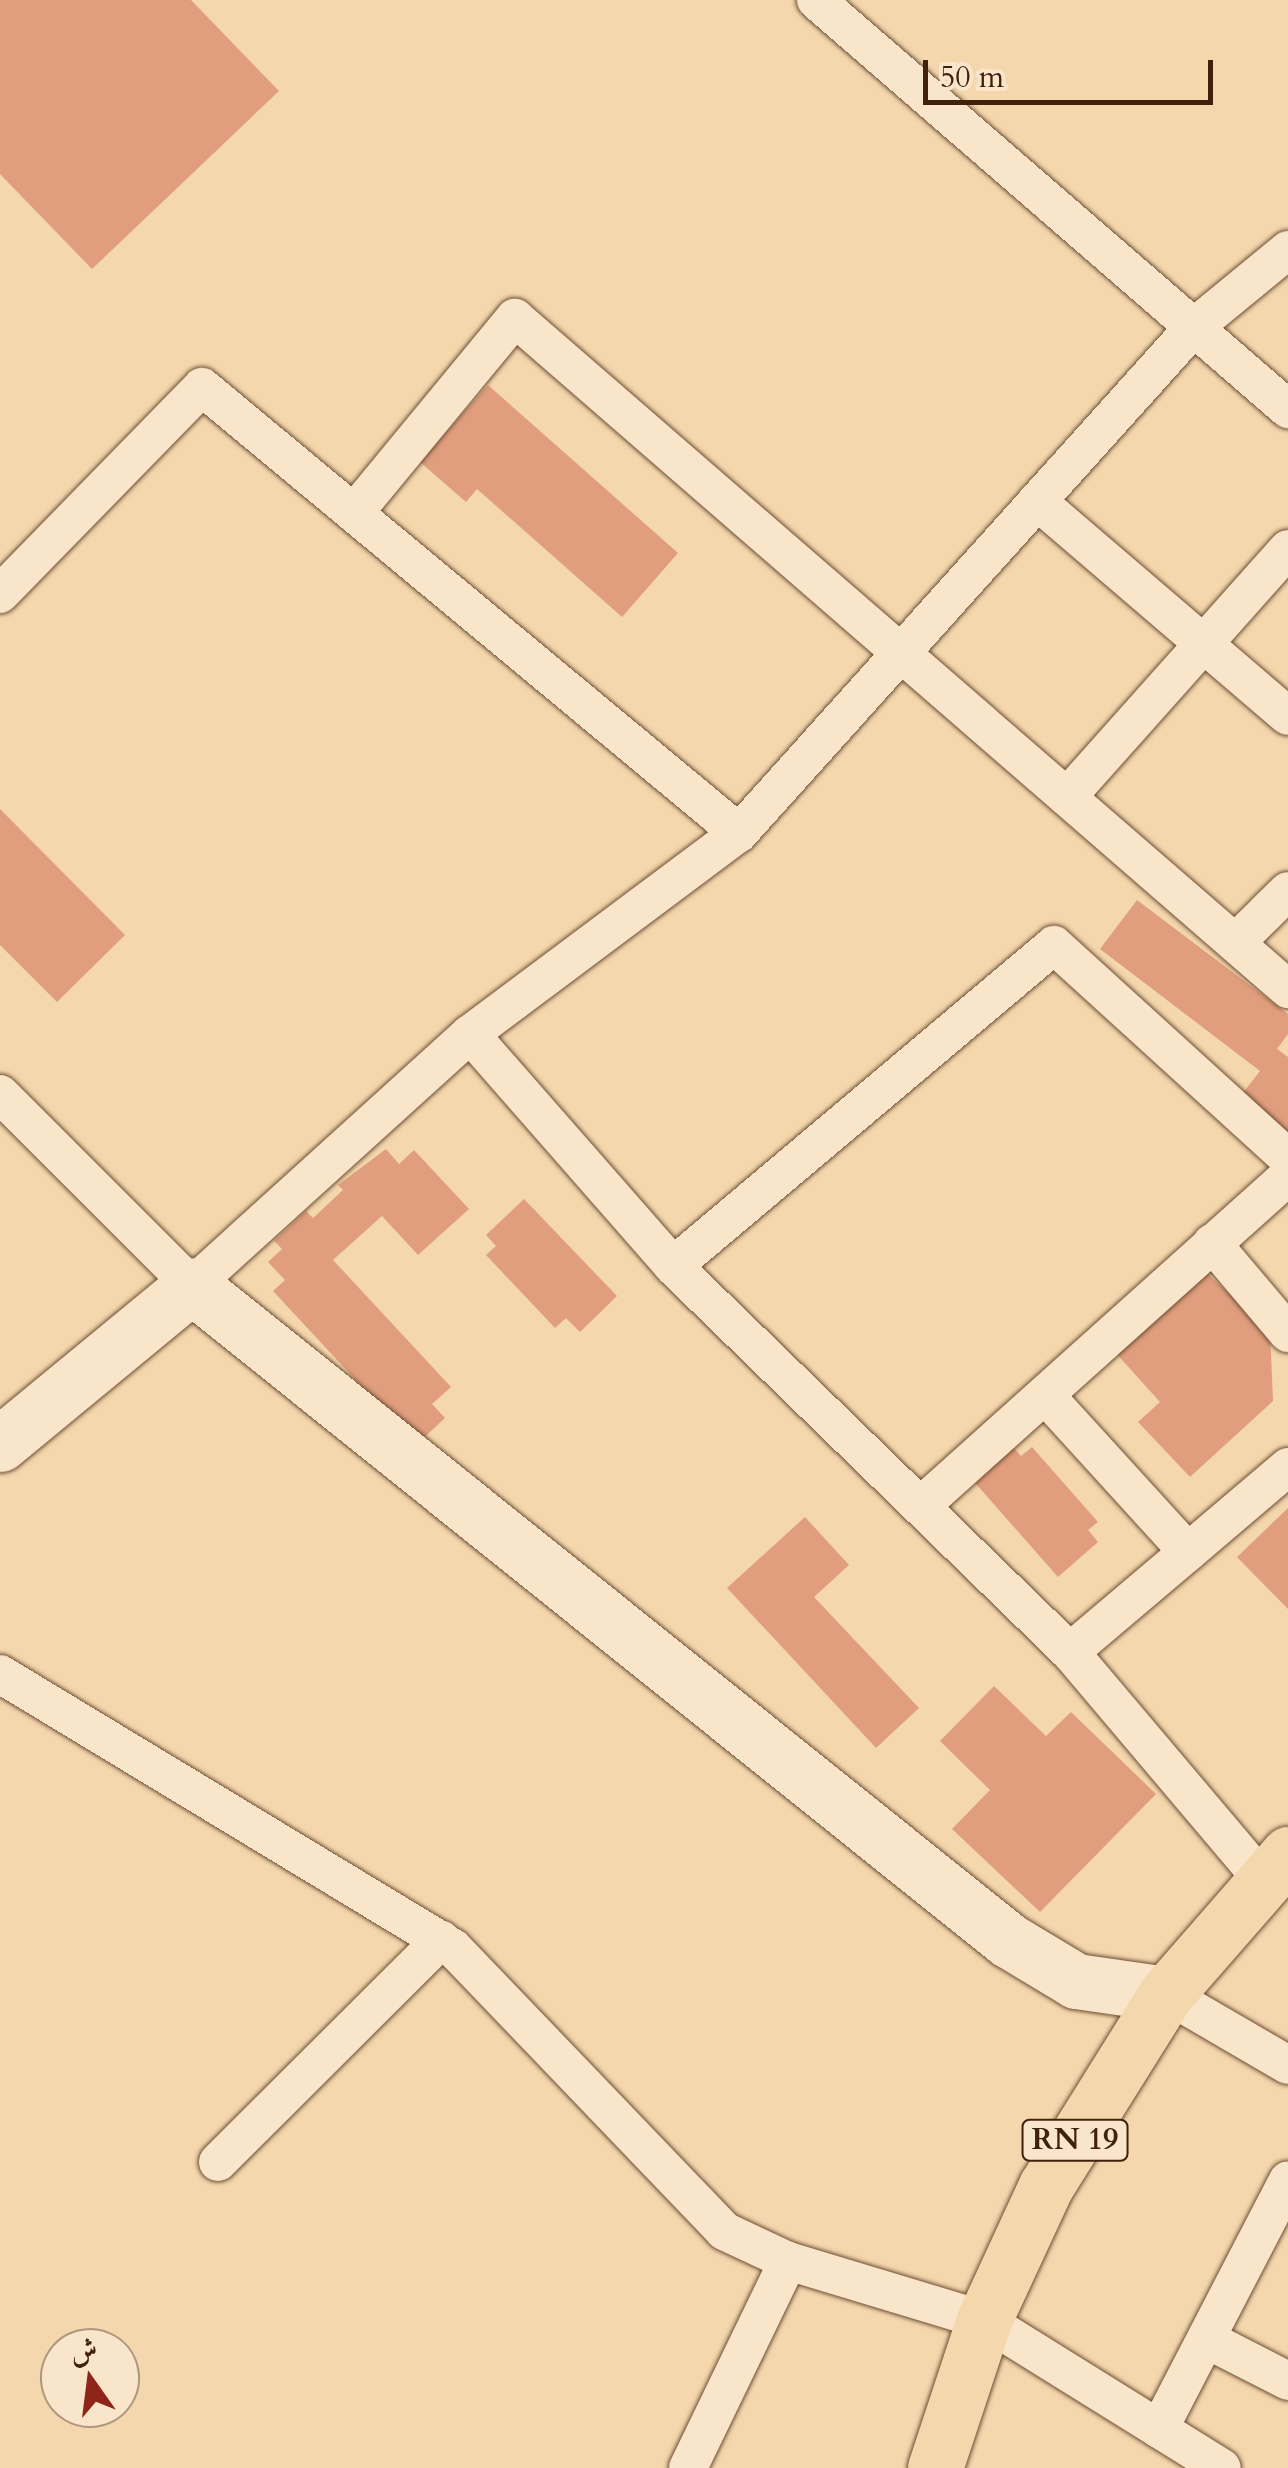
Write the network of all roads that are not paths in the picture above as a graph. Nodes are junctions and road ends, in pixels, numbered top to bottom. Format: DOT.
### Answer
graph roads {
  1 [pos="816,0"];
  2 [pos="1288,250"];
  3 [pos="1192,328"];
  4 [pos="1288,410"];
  5 [pos="1037,501"];
  6 [pos="354,513"];
  7 [pos="1288,549"];
  8 [pos="0,594"];
  9 [pos="1204,644"];
  10 [pos="901,653"];
  11 [pos="1288,716"];
  12 [pos="1067,797"];
  13 [pos="739,833"];
  14 [pos="1288,891"];
  15 [pos="1235,943"];
  16 [pos="1288,989"];
  17 [pos="470,1034"];
  18 [pos="0,1094"];
  19 [pos="1288,1158"];
  20 [pos="1288,1176"];
  21 [pos="1212,1244"];
  22 [pos="673,1266"];
  23 [pos="192,1286"];
  24 [pos="1288,1333"];
  25 [pos="1046,1395"];
  26 [pos="0,1444"];
  27 [pos="1288,1467"];
  28 [pos="924,1503"];
  29 [pos="1188,1552"];
  30 [pos="1070,1652"];
  31 [pos="0,1674"];
  32 [pos="1274,1866"];
  33 [pos="441,1940"];
  34 [pos="1166,1994"];
  35 [pos="1288,2065"];
  36 [pos="218,2162"];
  37 [pos="1288,2180"];
  38 [pos="1273,2244"];
  39 [pos="788,2260"];
  40 [pos="984,2320"];
  41 [pos="1206,2339"];
  42 [pos="1288,2381"];
  43 [pos="1159,2428"];
  44 [pos="688,2468"];
  45 [pos="935,2468"];
  46 [pos="1222,2468"];
  1 -- 3 [label="street"];
  2 -- 3 [label="street"];
  3 -- 4 [label="street"];
  3 -- 5 [label="street"];
  5 -- 9 [label="street"];
  5 -- 10 [label="street"];
  6 -- 8 [label="street"];
  6 -- 10 [label="street"];
  6 -- 13 [label="street"];
  7 -- 9 [label="street"];
  9 -- 11 [label="street"];
  9 -- 12 [label="street"];
  10 -- 12 [label="street"];
  10 -- 13 [label="street"];
  12 -- 15 [label="street"];
  13 -- 17 [label="street"];
  14 -- 15 [label="street"];
  15 -- 16 [label="street"];
  17 -- 22 [label="street"];
  17 -- 23 [label="street"];
  18 -- 23 [label="street"];
  19 -- 22 [label="street"];
  20 -- 21 [label="street"];
  21 -- 24 [label="street"];
  21 -- 25 [label="street"];
  22 -- 28 [label="street"];
  23 -- 26 [label="main road"];
  23 -- 34 [label="main road"];
  25 -- 28 [label="street"];
  25 -- 29 [label="street"];
  27 -- 29 [label="street"];
  28 -- 30 [label="street"];
  29 -- 30 [label="street"];
  30 -- 32 [label="street"];
  31 -- 33 [label="street"];
  32 -- 34 [label="main road, RN 19"];
  33 -- 36 [label="street"];
  33 -- 39 [label="street"];
  34 -- 35 [label="street"];
  34 -- 40 [label="main road, RN 19"];
  37 -- 38 [label="street"];
  38 -- 41 [label="street"];
  39 -- 40 [label="street"];
  39 -- 44 [label="street"];
  40 -- 43 [label="street"];
  40 -- 45 [label="main road, RN 19"];
  41 -- 42 [label="street"];
  41 -- 43 [label="street"];
  43 -- 46 [label="street"];
}
